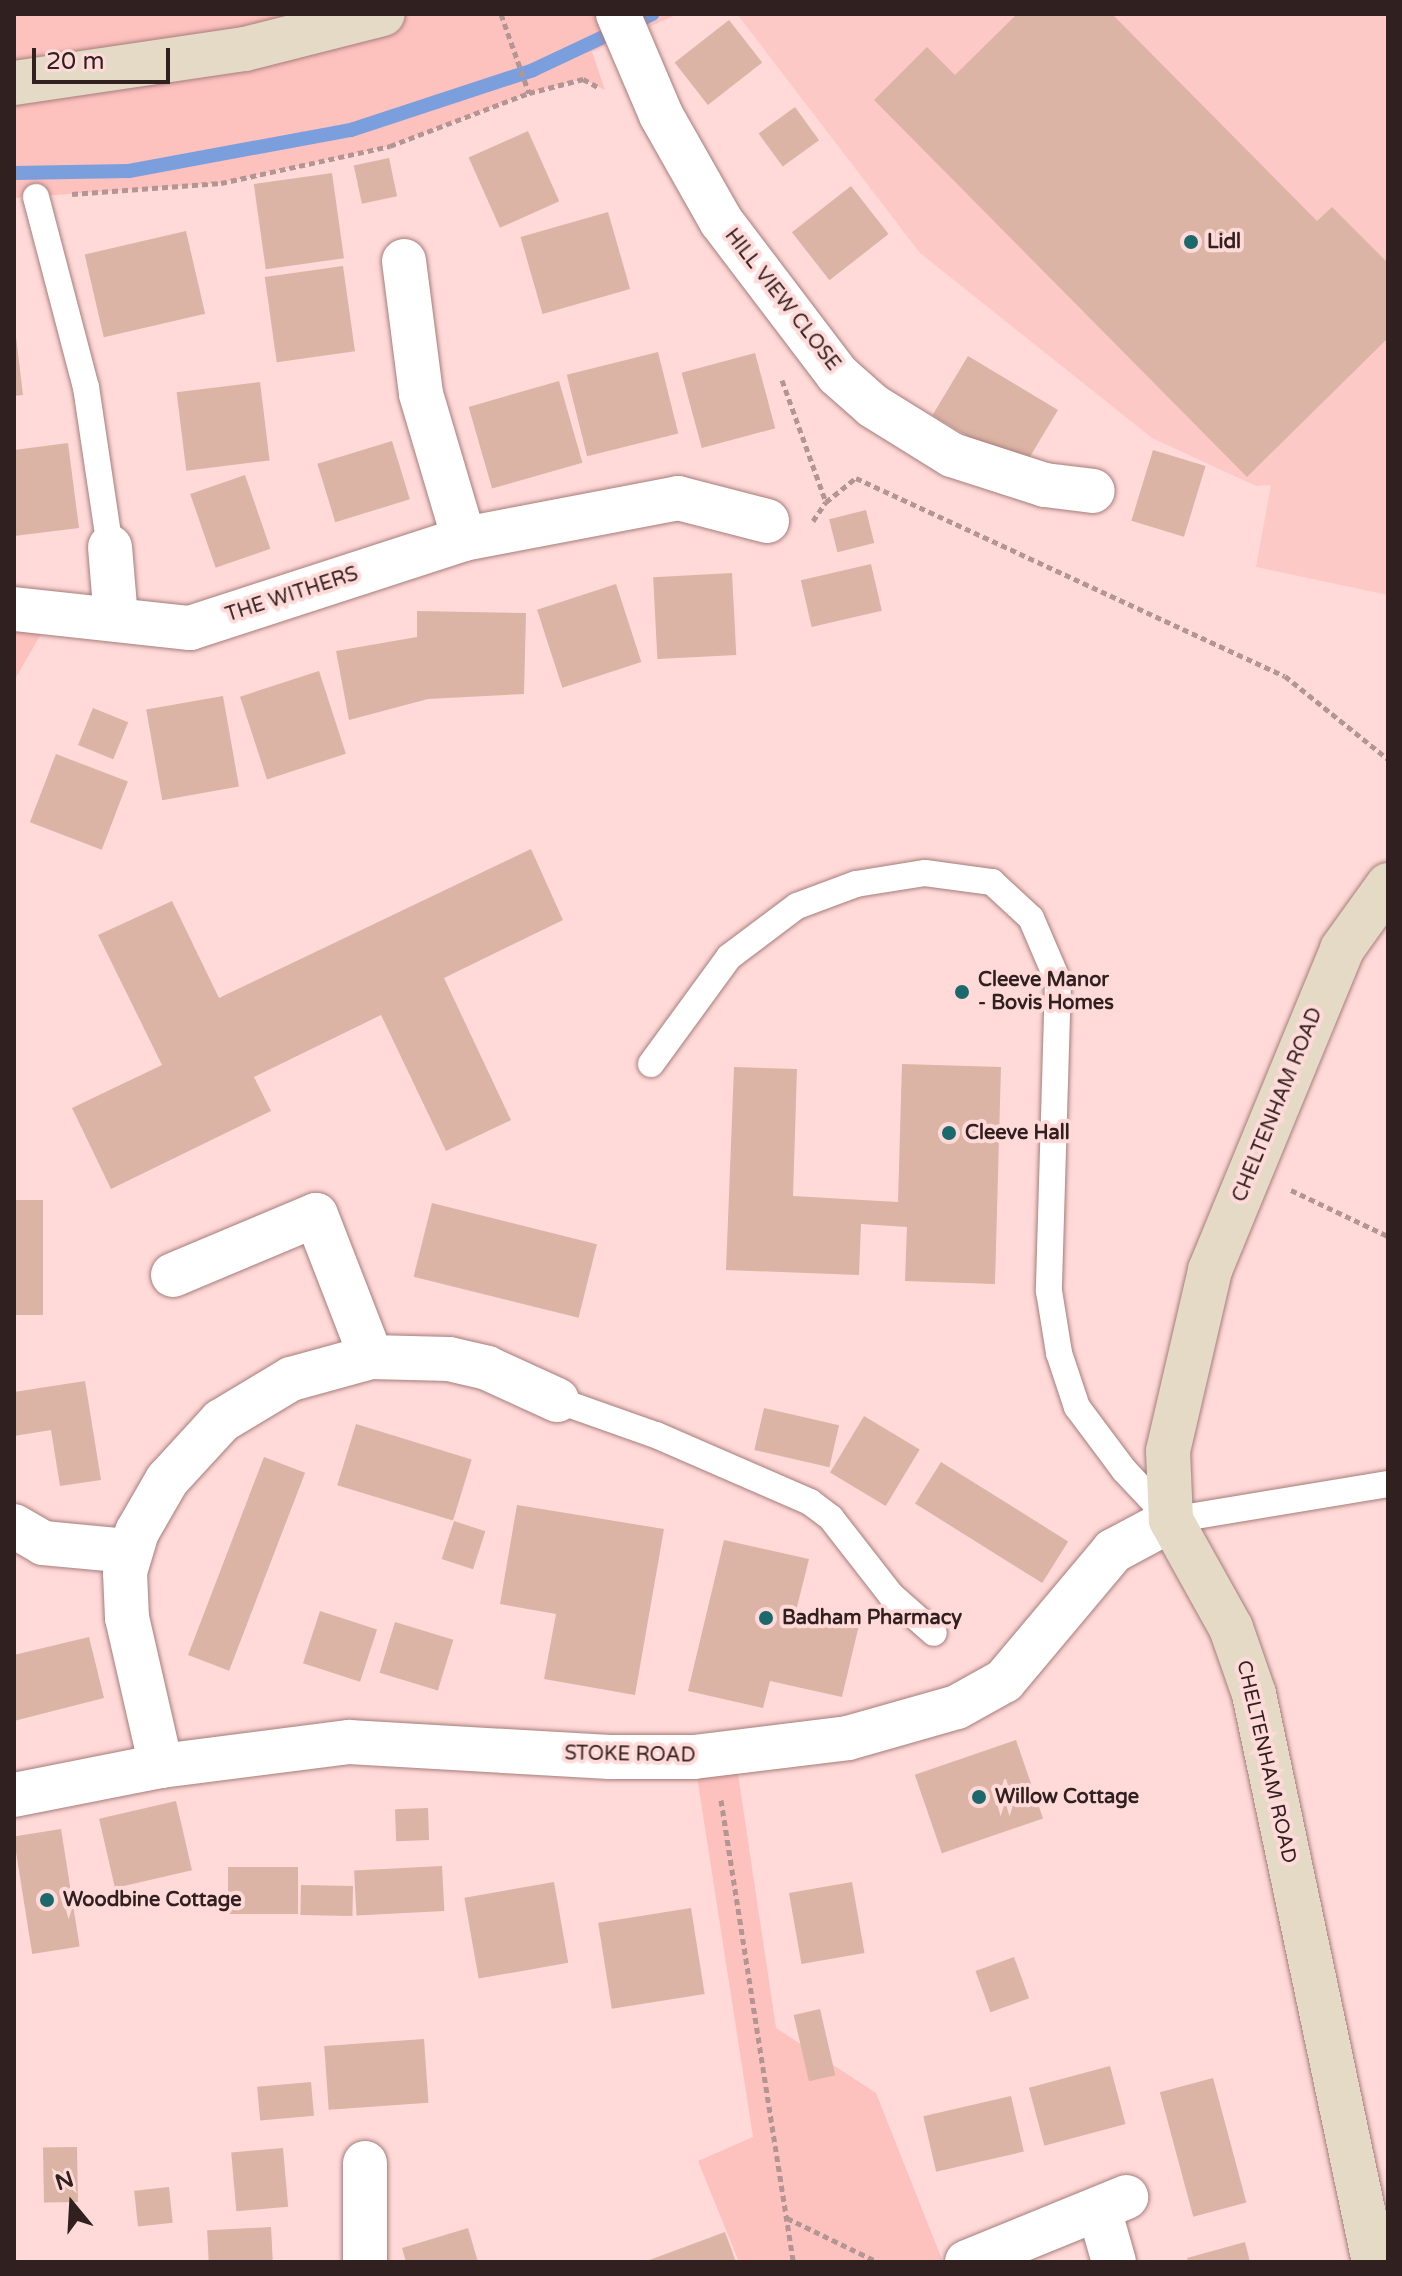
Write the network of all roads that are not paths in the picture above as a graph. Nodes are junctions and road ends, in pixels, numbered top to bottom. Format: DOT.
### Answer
graph roads {
  1 [pos="383,14"];
  2 [pos="624,30"];
  3 [pos="14,83"];
  4 [pos="36,197"];
  5 [pos="404,261"];
  6 [pos="1093,491"];
  7 [pos="767,521"];
  8 [pos="464,539"];
  9 [pos="110,547"];
  10 [pos="14,609"];
  11 [pos="116,619"];
  12 [pos="1388,885"];
  13 [pos="651,1064"];
  14 [pos="173,1275"];
  15 [pos="371,1357"];
  16 [pos="557,1400"];
  17 [pos="1388,1484"];
  18 [pos="1171,1520"];
  19 [pos="14,1526"];
  20 [pos="130,1551"];
  21 [pos="934,1633"];
  22 [pos="161,1766"];
  23 [pos="14,1795"];
  24 [pos="365,2163"];
  25 [pos="365,2262"];
  26 [pos="967,2262"];
  27 [pos="1114,2262"];
  28 [pos="1374,2262"];
  1 -- 3 [label="street"];
  2 -- 6 [label="street, HILL VIEW CLOSE"];
  4 -- 9 [label="lane"];
  5 -- 8 [label="street"];
  7 -- 8 [label="street, THE WITHERS"];
  8 -- 11 [label="street, THE WITHERS"];
  9 -- 11 [label="street"];
  10 -- 11 [label="street, THE WITHERS"];
  12 -- 18 [label="street, CHELTENHAM ROAD"];
  13 -- 18 [label="lane"];
  14 -- 15 [label="street"];
  15 -- 16 [label="street"];
  15 -- 20 [label="street"];
  16 -- 21 [label="lane"];
  17 -- 18 [label="lane"];
  18 -- 22 [label="street, STOKE ROAD"];
  18 -- 28 [label="street, CHELTENHAM ROAD"];
  19 -- 20 [label="street"];
  20 -- 22 [label="street"];
  22 -- 23 [label="street, STOKE ROAD"];
  24 -- 25 [label="street"];
  26 -- 27 [label="street"];
}
